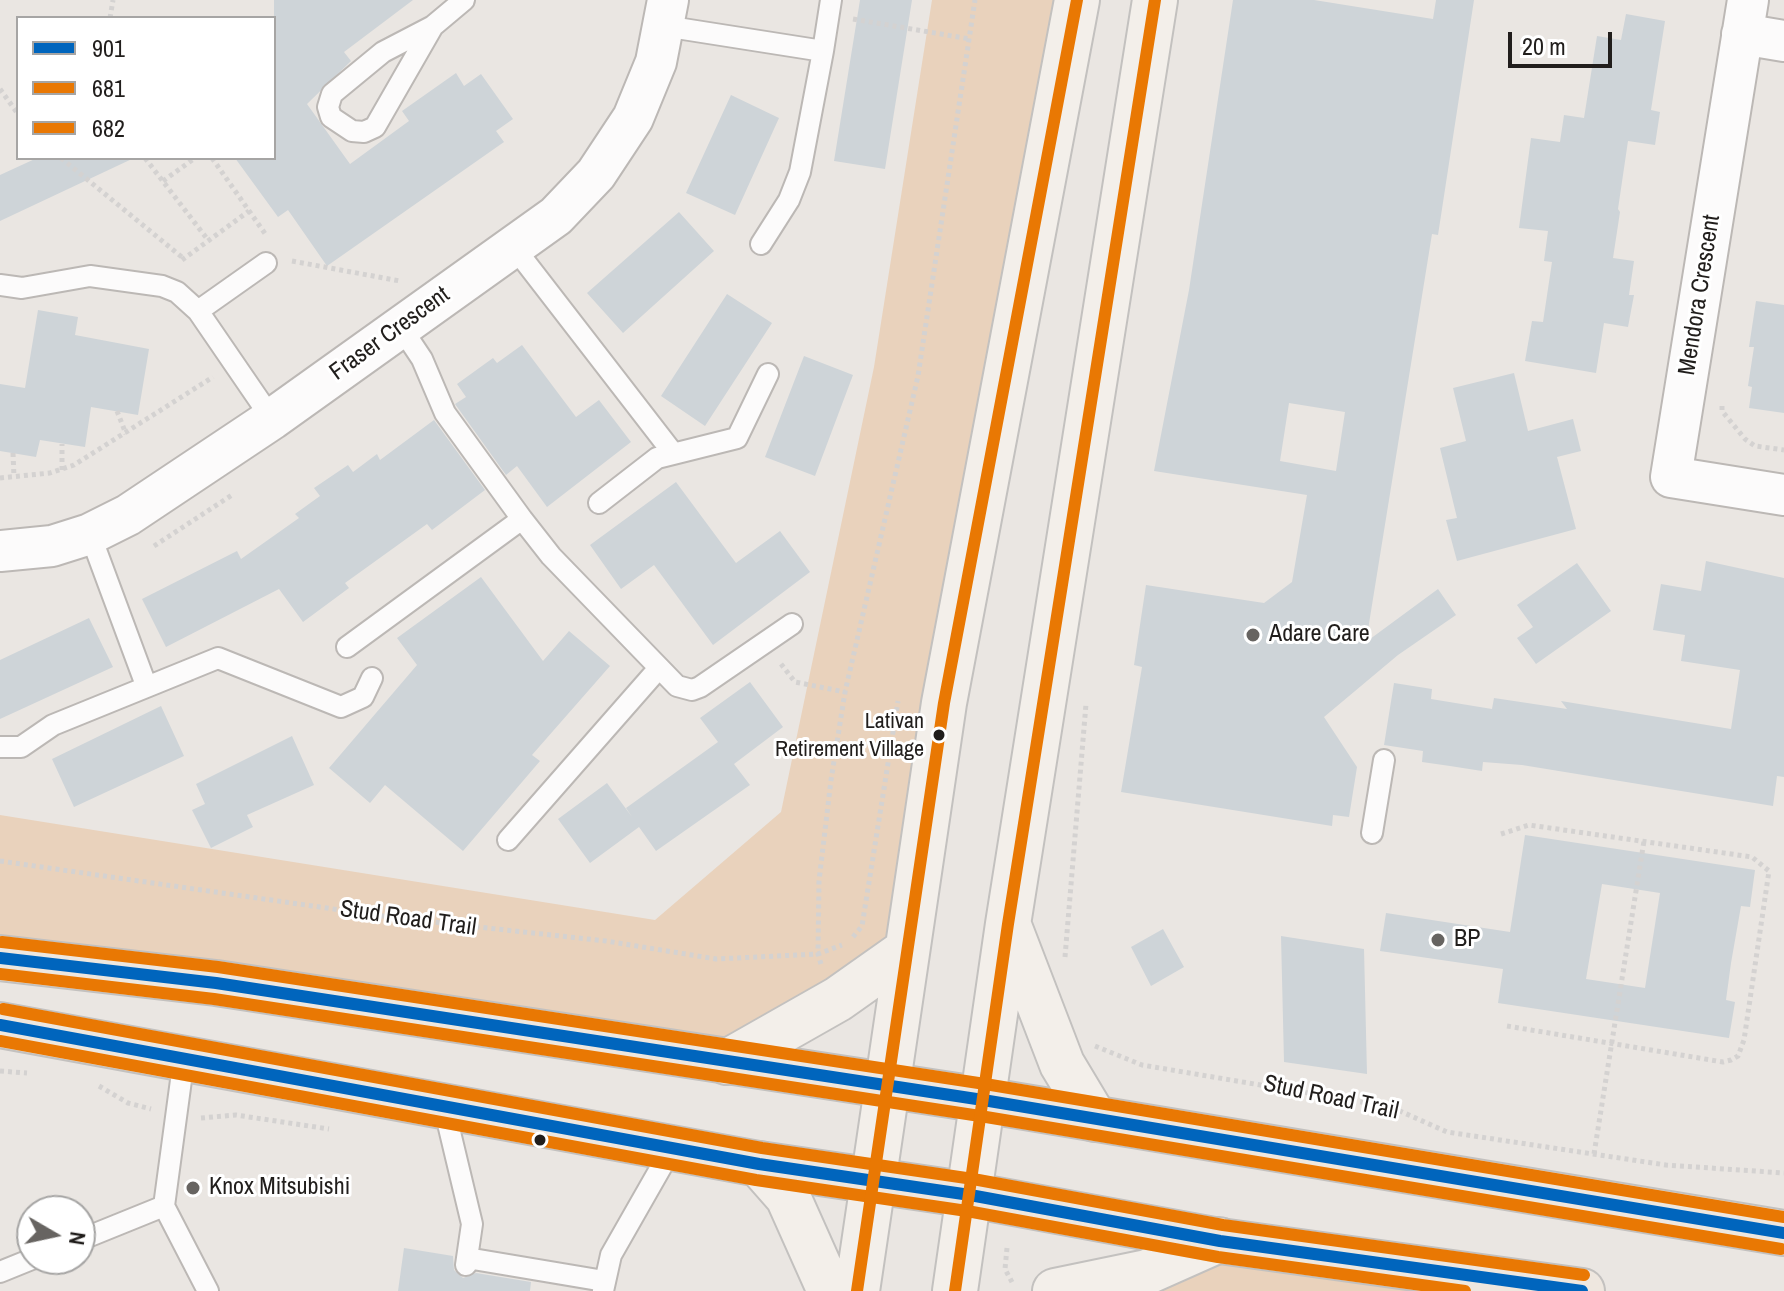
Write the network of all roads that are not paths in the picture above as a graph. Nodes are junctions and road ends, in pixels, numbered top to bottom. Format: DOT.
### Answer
graph roads {
  1 [pos="464,0"];
  2 [pos="1077,0"];
  3 [pos="1155,0"];
  4 [pos="830,7"];
  5 [pos="666,13"];
  6 [pos="1745,17"];
  7 [pos="433,26"];
  8 [pos="1784,41"];
  9 [pos="823,51"];
  10 [pos="761,244"];
  11 [pos="513,246"];
  12 [pos="274,256"];
  13 [pos="0,285"];
  14 [pos="396,309"];
  15 [pos="198,311"];
  16 [pos="768,374"];
  17 [pos="272,419"];
  18 [pos="673,453"];
  19 [pos="1784,495"];
  20 [pos="599,503"];
  21 [pos="522,519"];
  22 [pos="90,534"];
  23 [pos="0,551"];
  24 [pos="792,624"];
  25 [pos="347,647"];
  26 [pos="659,668"];
  27 [pos="372,678"];
  28 [pos="146,685"];
  29 [pos="0,747"];
  30 [pos="1384,760"];
  31 [pos="1372,833"];
  32 [pos="508,840"];
  33 [pos="1008,924"];
  34 [pos="906,951"];
  35 [pos="0,958"];
  36 [pos="0,1025"];
  37 [pos="184,1058"];
  38 [pos="727,1062"];
  39 [pos="887,1087"];
  40 [pos="983,1100"];
  41 [pos="444,1107"];
  42 [pos="1095,1119"];
  43 [pos="672,1148"];
  44 [pos="759,1164"];
  45 [pos="873,1181"];
  46 [pos="970,1195"];
  47 [pos="164,1206"];
  48 [pos="1715,1221"];
  49 [pos="1784,1221"];
  50 [pos="1784,1233"];
  51 [pos="96,1234"];
  52 [pos="1219,1240"];
  53 [pos="604,1286"];
  54 [pos="1034,1288"];
  55 [pos="208,1291"];
  56 [pos="830,1291"];
  57 [pos="857,1291"];
  58 [pos="955,1291"];
  59 [pos="1582,1291"];
  1 -- 7 [label="lane"];
  2 -- 34 [label="main road"];
  3 -- 33 [label="main road"];
  4 -- 9 [label="lane"];
  5 -- 9 [label="lane"];
  5 -- 11 [label="street, Fraser Crescent"];
  6 -- 8 [label="street"];
  6 -- 19 [label="street, Mendora Crescent"];
  7 -- 7 [label="lane"];
  9 -- 10 [label="lane"];
  11 -- 14 [label="street, Fraser Crescent"];
  11 -- 18 [label="lane"];
  12 -- 15 [label="lane"];
  13 -- 15 [label="lane"];
  14 -- 17 [label="street, Fraser Crescent"];
  14 -- 21 [label="lane"];
  15 -- 17 [label="lane"];
  16 -- 18 [label="lane"];
  17 -- 22 [label="street, Fraser Crescent"];
  18 -- 20 [label="lane"];
  21 -- 25 [label="lane"];
  21 -- 26 [label="lane"];
  22 -- 23 [label="street, Fraser Crescent"];
  22 -- 28 [label="lane"];
  24 -- 26 [label="lane"];
  26 -- 32 [label="lane"];
  27 -- 28 [label="lane"];
  28 -- 29 [label="lane"];
  30 -- 31 [label="lane"];
  33 -- 40 [label="main road"];
  33 -- 42 [label="main road"];
  34 -- 38 [label="main road"];
  34 -- 39 [label="main road"];
  35 -- 38 [label="highway"];
  36 -- 37 [label="highway"];
  37 -- 41 [label="highway"];
  37 -- 47 [label="lane"];
  38 -- 39 [label="highway"];
  39 -- 40 [label="highway"];
  39 -- 45 [label="main road"];
  40 -- 42 [label="highway"];
  40 -- 46 [label="main road"];
  41 -- 43 [label="highway"];
  41 -- 53 [label="lane"];
  42 -- 48 [label="highway"];
  43 -- 44 [label="highway"];
  43 -- 53 [label="lane"];
  44 -- 45 [label="highway"];
  44 -- 56 [label="main road"];
  45 -- 46 [label="highway"];
  45 -- 57 [label="main road"];
  46 -- 52 [label="highway"];
  46 -- 58 [label="main road"];
  47 -- 51 [label="lane"];
  47 -- 55 [label="lane"];
  48 -- 49 [label="lane"];
  48 -- 50 [label="highway"];
  52 -- 54 [label="main road"];
  52 -- 59 [label="highway"];
}
